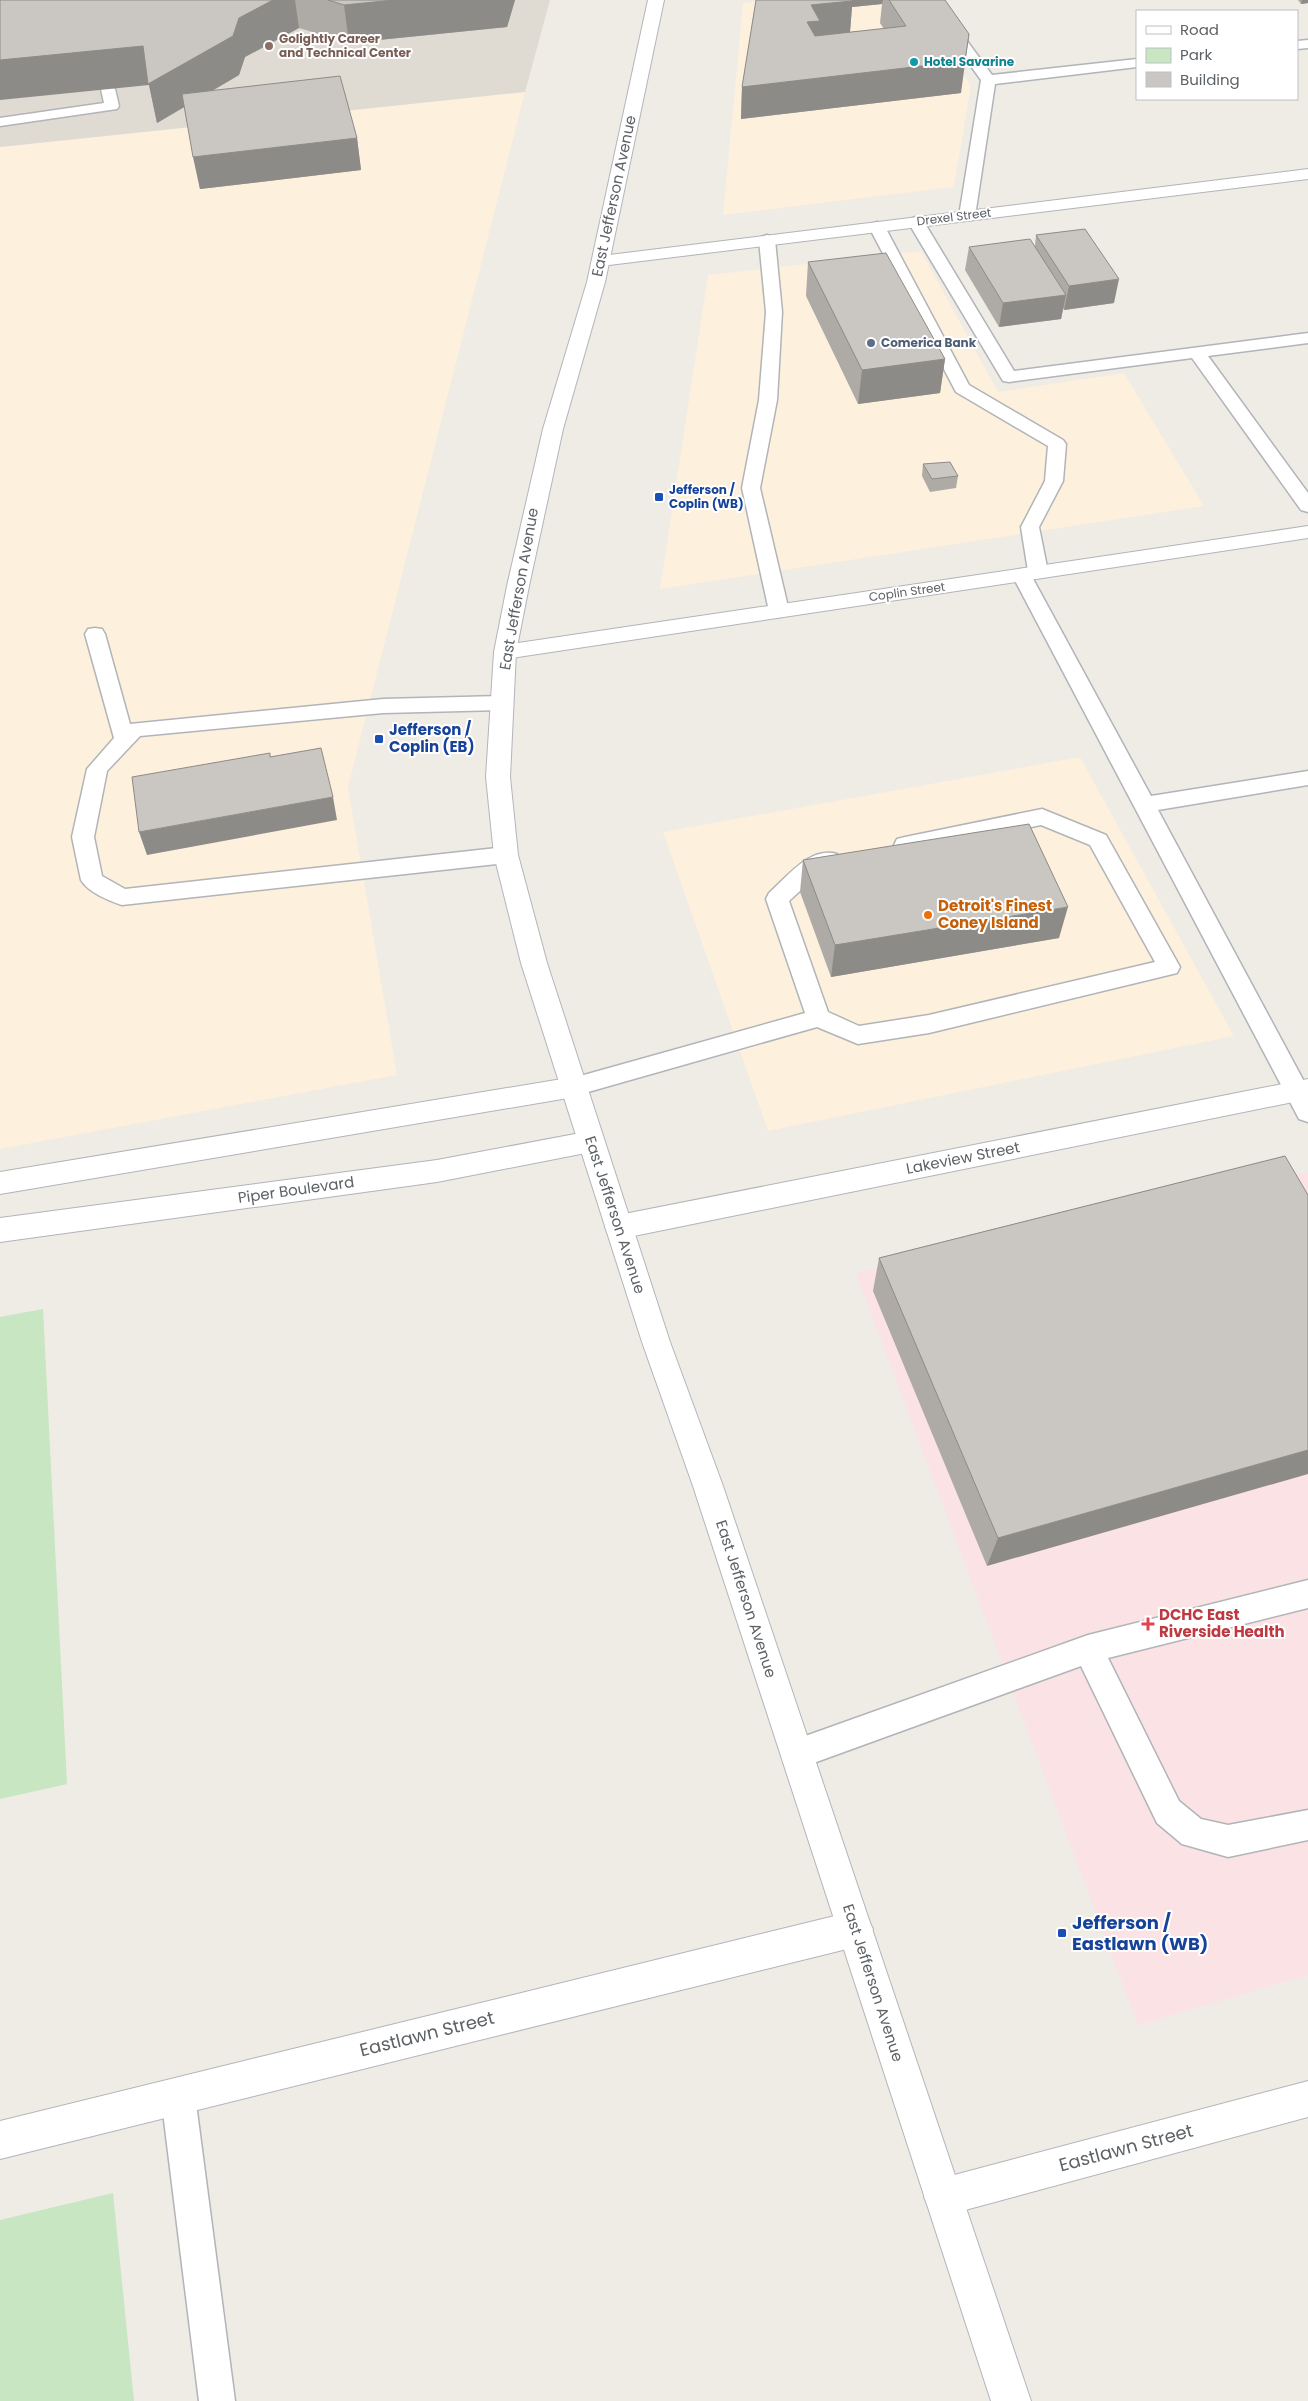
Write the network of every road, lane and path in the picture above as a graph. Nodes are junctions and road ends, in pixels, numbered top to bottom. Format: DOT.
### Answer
graph roads {
  1 [pos="656,0"];
  2 [pos="930,0"];
  3 [pos="1136,63"];
  4 [pos="988,80"];
  5 [pos="108,89"];
  6 [pos="0,122"];
  7 [pos="1308,174"];
  8 [pos="967,216"];
  9 [pos="916,222"];
  10 [pos="877,227"];
  11 [pos="767,240"];
  12 [pos="601,261"];
  13 [pos="1308,338"];
  14 [pos="1197,353"];
  15 [pos="1308,506"];
  16 [pos="1308,532"];
  17 [pos="1030,574"];
  18 [pos="780,611"];
  19 [pos="95,634"];
  20 [pos="505,652"];
  21 [pos="501,703"];
  22 [pos="125,740"];
  23 [pos="1308,778"];
  24 [pos="1144,805"];
  25 [pos="886,849"];
  26 [pos="506,855"];
  27 [pos="847,857"];
  28 [pos="818,1018"];
  29 [pos="574,1087"];
  30 [pos="1304,1098"];
  31 [pos="591,1142"];
  32 [pos="0,1183"];
  33 [pos="619,1227"];
  34 [pos="0,1230"];
  35 [pos="1308,1594"];
  36 [pos="1088,1649"];
  37 [pos="797,1754"];
  38 [pos="1308,1825"];
  39 [pos="855,1929"];
  40 [pos="178,2096"];
  41 [pos="1308,2099"];
  42 [pos="0,2140"];
  43 [pos="943,2197"];
  44 [pos="217,2401"];
  45 [pos="1011,2401"];
  1 -- 12 [label="street, East Jefferson Avenue"];
  2 -- 4 [label="lane"];
  3 -- 4 [label="lane"];
  4 -- 8 [label="lane"];
  5 -- 6 [label="lane"];
  7 -- 8 [label="street, Drexel Street"];
  8 -- 9 [label="street, Drexel Street"];
  9 -- 10 [label="street, Drexel Street"];
  9 -- 14 [label="lane"];
  10 -- 11 [label="street, Drexel Street"];
  10 -- 17 [label="lane"];
  11 -- 12 [label="street, Drexel Street"];
  11 -- 18 [label="lane"];
  12 -- 20 [label="street, East Jefferson Avenue"];
  13 -- 14 [label="lane"];
  14 -- 15 [label="lane"];
  16 -- 17 [label="street, Coplin Street"];
  17 -- 18 [label="street, Coplin Street"];
  17 -- 24 [label="lane"];
  18 -- 20 [label="street, Coplin Street"];
  19 -- 22 [label="lane"];
  20 -- 21 [label="street, East Jefferson Avenue"];
  21 -- 22 [label="lane"];
  21 -- 26 [label="street, East Jefferson Avenue"];
  22 -- 26 [label="lane"];
  23 -- 24 [label="lane"];
  24 -- 30 [label="lane"];
  25 -- 28 [label="lane"];
  26 -- 29 [label="street, East Jefferson Avenue"];
  27 -- 28 [label="lane"];
  28 -- 29 [label="lane"];
  29 -- 31 [label="street, East Jefferson Avenue"];
  29 -- 32 [label="street"];
  30 -- 33 [label="street, Lakeview Street"];
  31 -- 33 [label="street, East Jefferson Avenue"];
  31 -- 34 [label="street, Piper Boulevard"];
  33 -- 37 [label="street, East Jefferson Avenue"];
  35 -- 36 [label="lane"];
  36 -- 37 [label="lane"];
  36 -- 38 [label="lane"];
  37 -- 39 [label="street, East Jefferson Avenue"];
  39 -- 40 [label="street, Eastlawn Street"];
  39 -- 43 [label="street, East Jefferson Avenue"];
  40 -- 42 [label="street, Eastlawn Street"];
  40 -- 44 [label="lane"];
  41 -- 43 [label="street, Eastlawn Street"];
  43 -- 45 [label="street, East Jefferson Avenue"];
}
